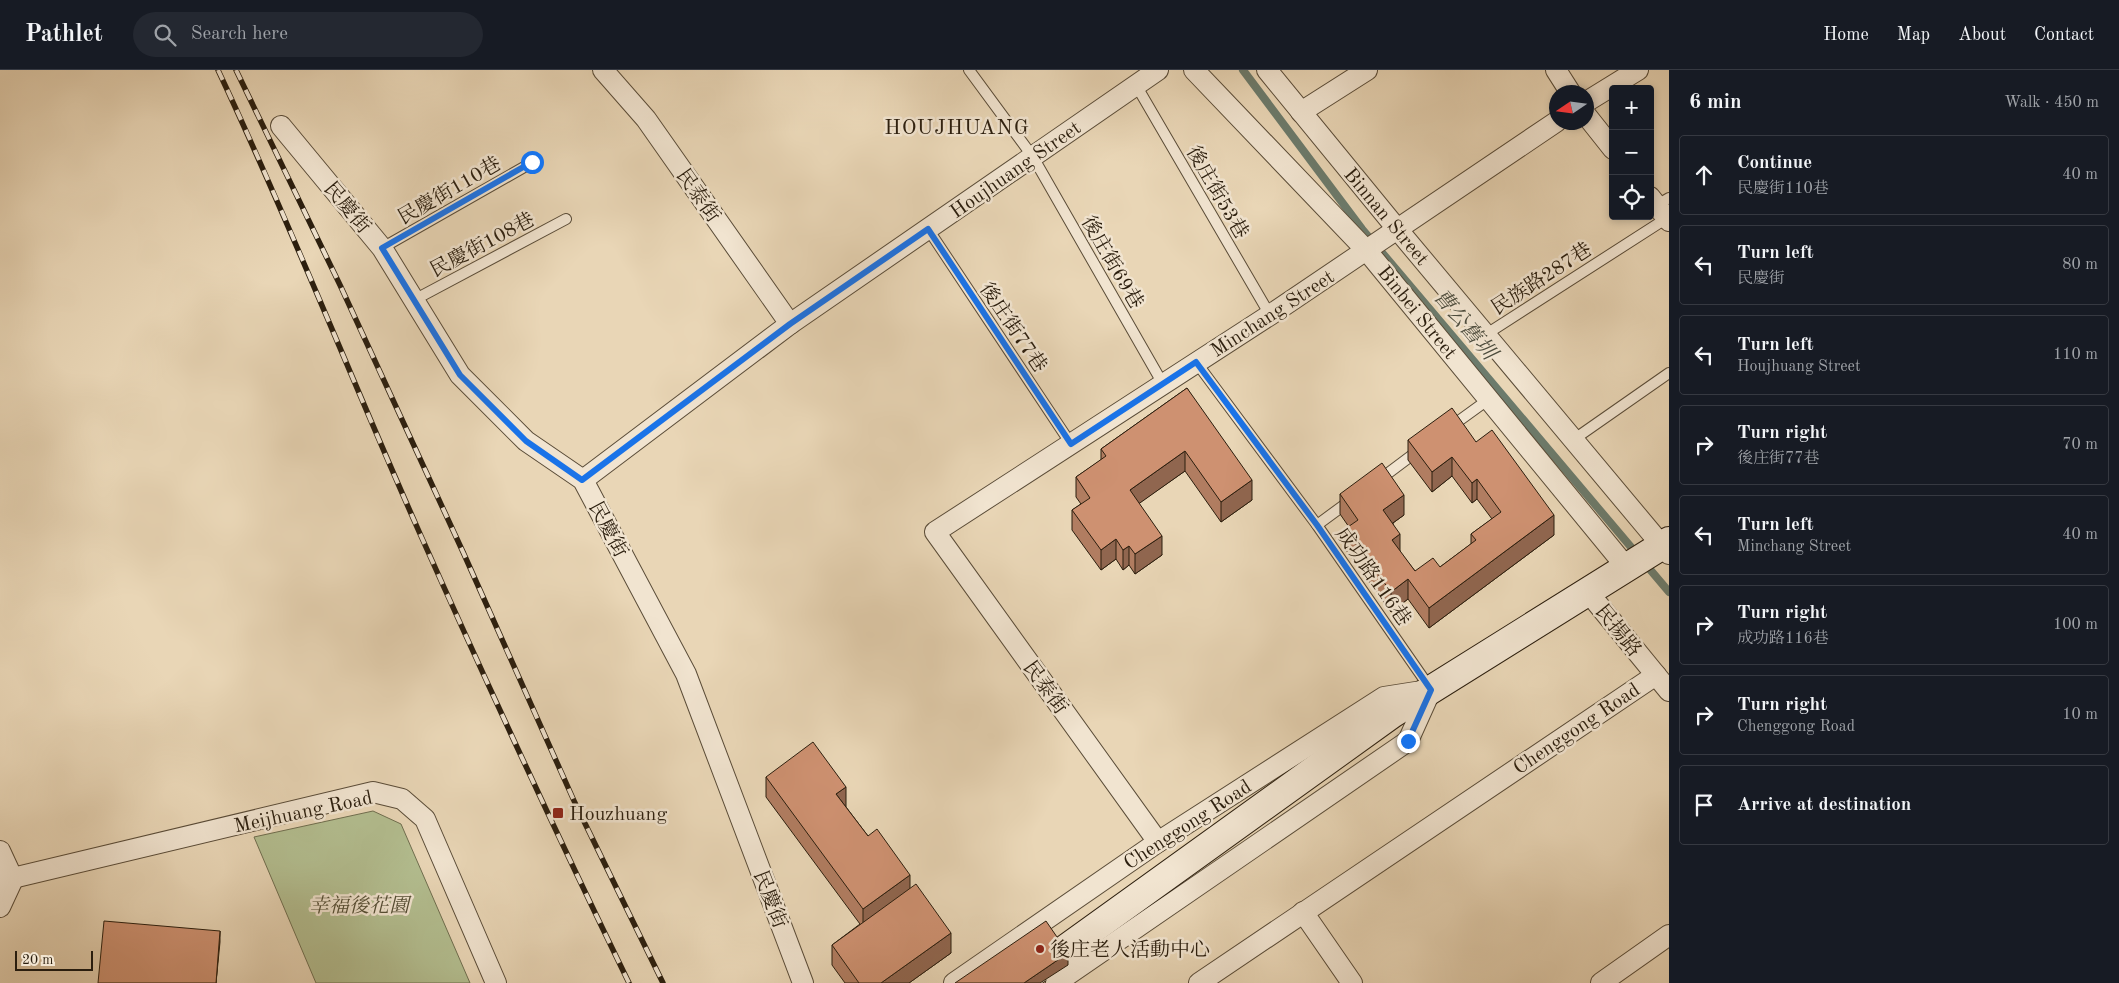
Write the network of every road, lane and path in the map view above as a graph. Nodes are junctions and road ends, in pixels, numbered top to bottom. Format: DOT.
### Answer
graph roads {
  1 [pos="603,70"];
  2 [pos="969,70"];
  3 [pos="1158,70"];
  4 [pos="1194,70"];
  5 [pos="1267,70"];
  6 [pos="1367,70"];
  7 [pos="1556,70"];
  8 [pos="1638,70"];
  9 [pos="1136,85"];
  10 [pos="1566,85"];
  11 [pos="1594,97"];
  12 [pos="1301,112"];
  13 [pos="1594,125"];
  14 [pos="281,126"];
  15 [pos="1549,127"];
  16 [pos="1609,144"];
  17 [pos="1033,157"];
  18 [pos="532,162"];
  19 [pos="1662,208"];
  20 [pos="566,219"];
  21 [pos="928,229"];
  22 [pos="1392,234"];
  23 [pos="382,248"];
  24 [pos="1368,250"];
  25 [pos="414,300"];
  26 [pos="1270,315"];
  27 [pos="790,324"];
  28 [pos="1485,335"];
  29 [pos="1196,362"];
  30 [pos="1669,373"];
  31 [pos="1163,384"];
  32 [pos="1489,399"];
  33 [pos="1442,433"];
  34 [pos="1573,440"];
  35 [pos="1071,444"];
  36 [pos="1427,444"];
  37 [pos="582,480"];
  38 [pos="1372,485"];
  39 [pos="1356,496"];
  40 [pos="1317,525"];
  41 [pos="935,532"];
  42 [pos="1667,547"];
  43 [pos="1627,568"];
  44 [pos="1588,592"];
  45 [pos="1656,675"];
  46 [pos="1431,690"];
  47 [pos="1669,691"];
  48 [pos="1158,842"];
  49 [pos="0,851"];
  50 [pos="7,880"];
  51 [pos="0,907"];
  52 [pos="1303,912"];
  53 [pos="1669,935"];
  54 [pos="496,983"];
  55 [pos="803,983"];
  56 [pos="954,983"];
  57 [pos="1018,983"];
  58 [pos="1056,983"];
  59 [pos="1199,983"];
  60 [pos="1352,983"];
  61 [pos="1601,983"];
  1 -- 27 [label="street, 民泰街"];
  2 -- 17 [label="lane, 後庄街69巷"];
  3 -- 9 [label="street, Houjhuang Street"];
  4 -- 24 [label="street, Binbei Street"];
  5 -- 12 [label="street, Binnan Street"];
  6 -- 12 [label="street"];
  7 -- 10 [label="street"];
  8 -- 11 [label="street"];
  9 -- 17 [label="street, Houjhuang Street"];
  9 -- 26 [label="lane, 後庄街53巷"];
  12 -- 22 [label="street, Binnan Street"];
  13 -- 16 [label="street"];
  14 -- 23 [label="street, 民慶街"];
  15 -- 22 [label="street, Minchang Street"];
  17 -- 21 [label="street, Houjhuang Street"];
  17 -- 31 [label="lane, 後庄街69巷"];
  18 -- 23 [label="lane, 民慶街110巷"];
  19 -- 28 [label="lane, 民族路287巷"];
  20 -- 25 [label="lane, 民慶街108巷"];
  21 -- 27 [label="street, Houjhuang Street"];
  21 -- 35 [label="lane, 後庄街77巷"];
  22 -- 24 [label="street, Minchang Street"];
  22 -- 28 [label="street, Binnan Street"];
  23 -- 25 [label="street, 民慶街"];
  24 -- 26 [label="street, Minchang Street"];
  24 -- 32 [label="street, Binbei Street"];
  25 -- 37 [label="street, 民慶街"];
  26 -- 29 [label="street, Minchang Street"];
  27 -- 37 [label="street, Houjhuang Street"];
  28 -- 34 [label="street, Binnan Street"];
  29 -- 31 [label="street, Minchang Street"];
  29 -- 40 [label="lane, 成功路116巷"];
  30 -- 34 [label="lane"];
  31 -- 35 [label="street, Minchang Street"];
  32 -- 33 [label="lane"];
  32 -- 43 [label="street, Binbei Street"];
  34 -- 42 [label="street, Binnan Street"];
  35 -- 41 [label="street, Minchang Street"];
  36 -- 38 [label="lane"];
  37 -- 55 [label="street, 民慶街"];
  39 -- 40 [label="lane"];
  40 -- 46 [label="lane, 成功路116巷"];
  41 -- 48 [label="street, 民泰街"];
  42 -- 43 [label="street, Chenggong Road"];
  43 -- 44 [label="street, Chenggong Road"];
  44 -- 45 [label="street, 民揚路"];
  44 -- 46 [label="street, Chenggong Road"];
  45 -- 47 [label="street, 民揚路"];
  45 -- 52 [label="street, Chenggong Road"];
  46 -- 48 [label="street, Chenggong Road"];
  46 -- 57 [label="street, Chenggong Road"];
  46 -- 58 [label="street"];
  48 -- 56 [label="street, Chenggong Road"];
  49 -- 50 [label="street"];
  50 -- 51 [label="street"];
  50 -- 54 [label="street, Meijhuang Road"];
  52 -- 59 [label="street, Chenggong Road"];
  52 -- 60 [label="street"];
  53 -- 61 [label="street"];
}
